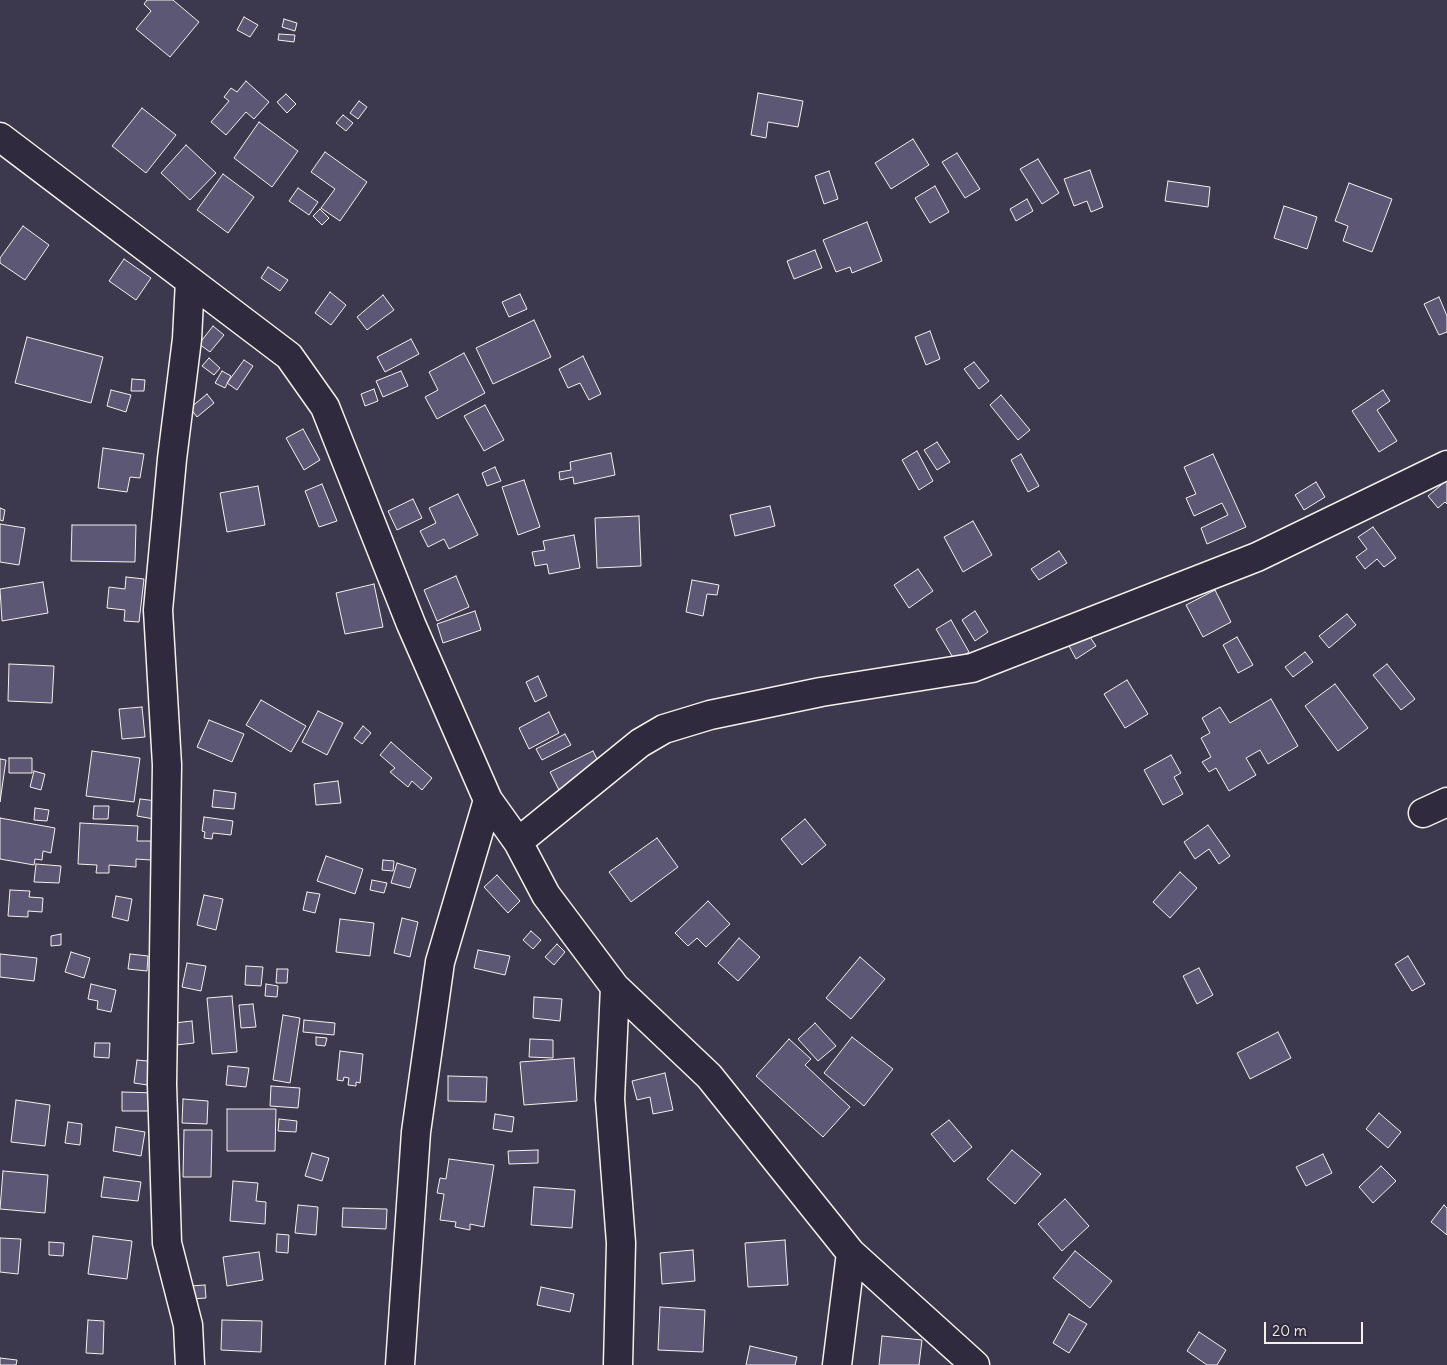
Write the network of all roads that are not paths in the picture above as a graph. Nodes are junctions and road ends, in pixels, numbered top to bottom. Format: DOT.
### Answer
graph roads {
  1 [pos="0,137"];
  2 [pos="190,280"];
  3 [pos="1447,465"];
  4 [pos="488,800"];
  5 [pos="518,842"];
  6 [pos="615,987"];
  7 [pos="851,1253"];
  8 [pos="190,1365"];
  9 [pos="400,1365"];
  10 [pos="618,1365"];
  11 [pos="837,1365"];
  12 [pos="975,1365"];
  1 -- 2 [label="street"];
  2 -- 4 [label="street"];
  2 -- 8 [label="street"];
  3 -- 5 [label="street"];
  4 -- 5 [label="street"];
  4 -- 9 [label="street"];
  5 -- 6 [label="street"];
  6 -- 7 [label="street"];
  6 -- 10 [label="street"];
  7 -- 11 [label="street"];
  7 -- 12 [label="street"];
}
